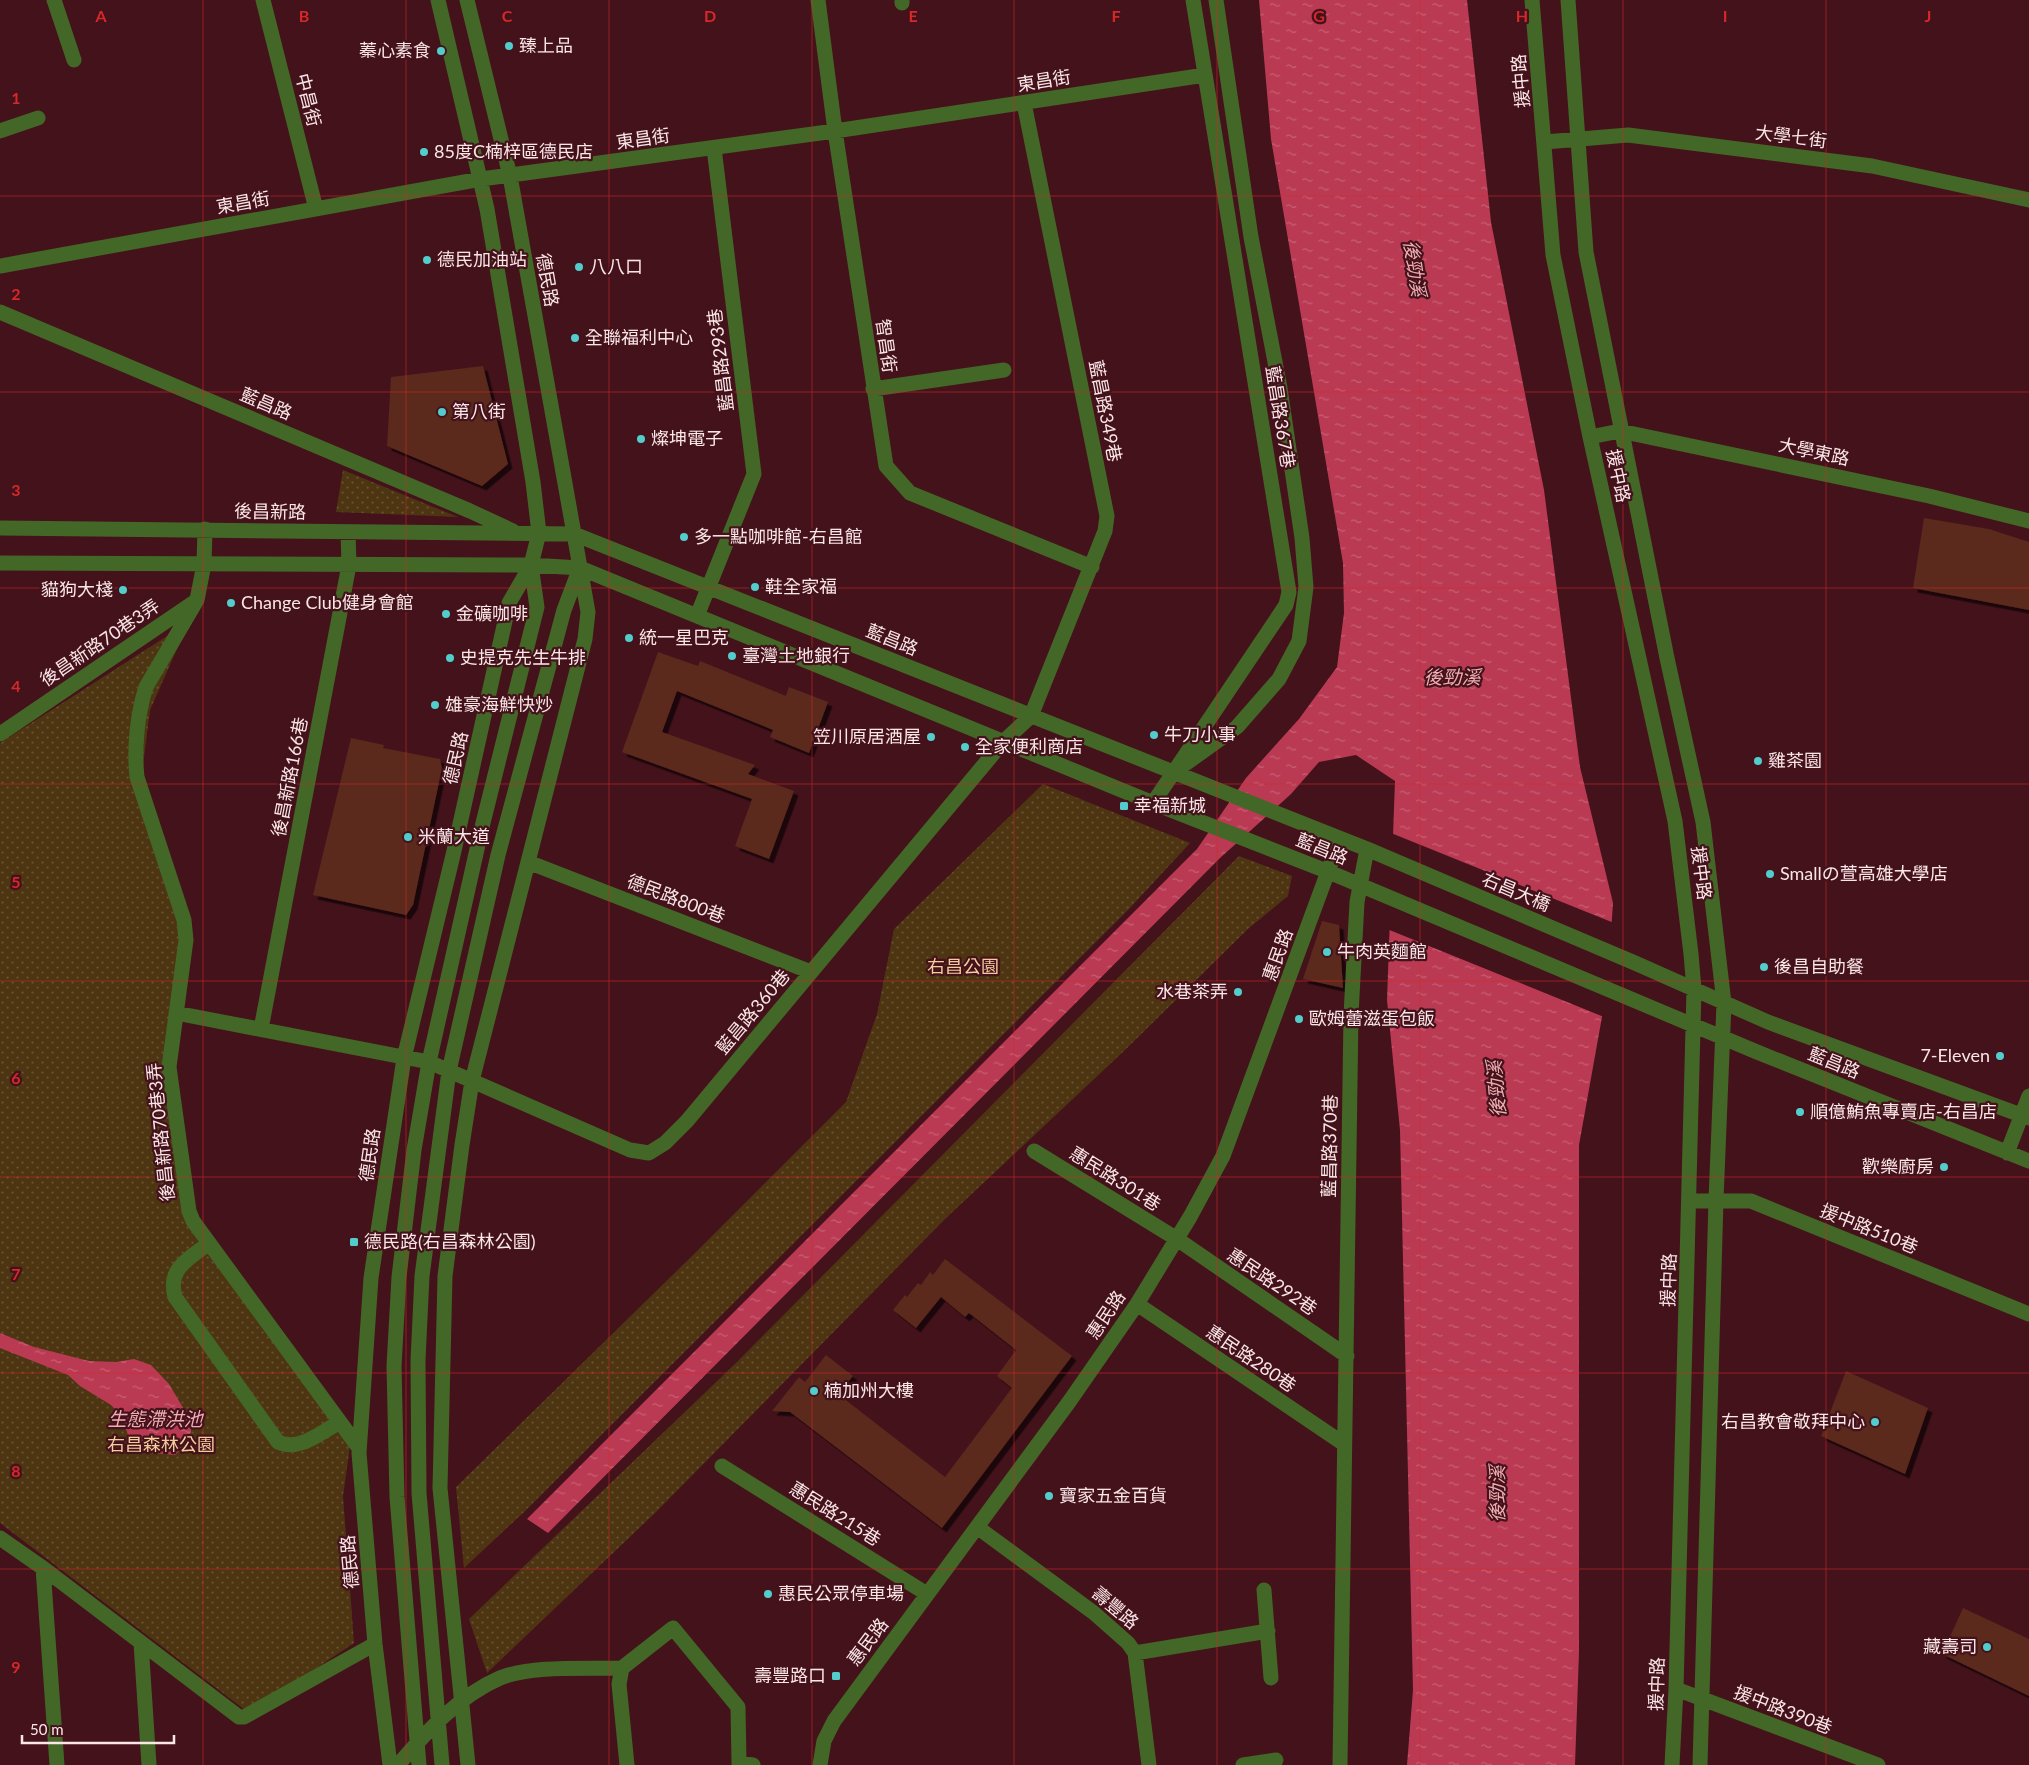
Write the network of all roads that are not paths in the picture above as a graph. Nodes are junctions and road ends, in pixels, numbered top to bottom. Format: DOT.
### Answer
graph roads {
  1 [pos="54,0"];
  2 [pos="263,0"];
  3 [pos="438,0"];
  4 [pos="467,0"];
  5 [pos="818,0"];
  6 [pos="1193,0"];
  7 [pos="1216,0"];
  8 [pos="1532,0"];
  9 [pos="1568,0"];
  10 [pos="74,60"];
  11 [pos="1205,75"];
  12 [pos="1024,103"];
  13 [pos="38,118"];
  14 [pos="0,131"];
  15 [pos="835,131"];
  16 [pos="1578,139"];
  17 [pos="1545,142"];
  18 [pos="714,148"];
  19 [pos="510,176"];
  20 [pos="481,179"];
  21 [pos="2029,200"];
  22 [pos="316,209"];
  23 [pos="0,266"];
  24 [pos="0,312"];
  25 [pos="1004,370"];
  26 [pos="873,389"];
  27 [pos="1620,431"];
  28 [pos="1590,437"];
  29 [pos="2029,521"];
  30 [pos="0,528"];
  31 [pos="205,530"];
  32 [pos="348,532"];
  33 [pos="516,533"];
  34 [pos="539,533"];
  35 [pos="574,534"];
  36 [pos="0,563"];
  37 [pos="204,564"];
  38 [pos="348,565"];
  39 [pos="531,566"];
  40 [pos="1092,567"];
  41 [pos="580,568"];
  42 [pos="709,588"];
  43 [pos="197,600"];
  44 [pos="697,616"];
  45 [pos="1031,716"];
  46 [pos="0,734"];
  47 [pos="1003,742"];
  48 [pos="1173,772"];
  49 [pos="1153,803"];
  50 [pos="1340,839"];
  51 [pos="1367,849"];
  52 [pos="1383,856"];
  53 [pos="528,862"];
  54 [pos="1329,872"];
  55 [pos="1360,885"];
  56 [pos="1635,963"];
  57 [pos="810,972"];
  58 [pos="1694,989"];
  59 [pos="1724,1003"];
  60 [pos="176,1014"];
  61 [pos="1693,1025"];
  62 [pos="261,1029"];
  63 [pos="1721,1037"];
  64 [pos="404,1058"];
  65 [pos="429,1062"];
  66 [pos="449,1071"];
  67 [pos="472,1081"];
  68 [pos="2029,1096"];
  69 [pos="2025,1117"];
  70 [pos="1034,1151"];
  71 [pos="2007,1153"];
  72 [pos="2029,1162"];
  73 [pos="1716,1200"];
  74 [pos="1690,1201"];
  75 [pos="1177,1239"];
  76 [pos="209,1243"];
  77 [pos="1137,1304"];
  78 [pos="2029,1314"];
  79 [pos="1347,1356"];
  80 [pos="340,1422"];
  81 [pos="1344,1444"];
  82 [pos="359,1448"];
  83 [pos="722,1466"];
  84 [pos="977,1527"];
  85 [pos="0,1538"];
  86 [pos="43,1568"];
  87 [pos="1264,1590"];
  88 [pos="927,1594"];
  89 [pos="1268,1631"];
  90 [pos="141,1643"];
  91 [pos="375,1644"];
  92 [pos="1135,1654"];
  93 [pos="622,1668"];
  94 [pos="1271,1678"];
  95 [pos="1676,1688"];
  96 [pos="1702,1699"];
  97 [pos="462,1702"];
  98 [pos="438,1722"];
  99 [pos="417,1743"];
  100 [pos="1276,1760"];
  101 [pos="57,1765"];
  102 [pos="149,1765"];
  103 [pos="390,1765"];
  104 [pos="398,1765"];
  105 [pos="419,1765"];
  106 [pos="442,1765"];
  107 [pos="468,1765"];
  108 [pos="627,1765"];
  109 [pos="753,1765"];
  110 [pos="820,1765"];
  111 [pos="1149,1765"];
  112 [pos="1243,1765"];
  113 [pos="1340,1765"];
  114 [pos="1672,1765"];
  115 [pos="1700,1765"];
  116 [pos="1878,1765"];
  1 -- 10 [label="street"];
  2 -- 22 [label="street, 中昌街"];
  3 -- 20 [label="street, 德民路"];
  4 -- 19 [label="street, 德民路"];
  5 -- 15 [label="street, 智昌街"];
  6 -- 11 [label="street, 藍昌路367巷"];
  7 -- 48 [label="street"];
  8 -- 17 [label="street, 援中路"];
  9 -- 16 [label="street, 援中路"];
  11 -- 12 [label="street, 東昌街"];
  11 -- 48 [label="street, 藍昌路367巷"];
  12 -- 15 [label="street, 東昌街"];
  12 -- 40 [label="street, 藍昌路349巷"];
  13 -- 14 [label="street"];
  15 -- 18 [label="street, 東昌街"];
  15 -- 26 [label="street, 智昌街"];
  16 -- 17 [label="street, 大學七街"];
  16 -- 21 [label="street, 大學七街"];
  16 -- 27 [label="street, 援中路"];
  17 -- 28 [label="street, 援中路"];
  18 -- 19 [label="street, 東昌街"];
  18 -- 42 [label="street, 藍昌路293巷"];
  19 -- 20 [label="street, 東昌街"];
  19 -- 35 [label="street, 德民路"];
  20 -- 22 [label="street, 東昌街"];
  20 -- 34 [label="street, 德民路"];
  22 -- 23 [label="street, 東昌街"];
  24 -- 33 [label="street, 藍昌路"];
  25 -- 26 [label="street"];
  26 -- 40 [label="street, 智昌街"];
  27 -- 28 [label="street, 大學東路"];
  27 -- 29 [label="street, 大學東路"];
  27 -- 59 [label="street, 援中路"];
  28 -- 58 [label="street, 援中路"];
  30 -- 31 [label="street, 後昌新路"];
  31 -- 32 [label="street, 後昌新路"];
  31 -- 37 [label="street, 後昌新路70巷3弄"];
  32 -- 33 [label="street, 後昌新路"];
  32 -- 38 [label="street, 後昌新路166巷"];
  33 -- 34 [label="street, 後昌新路"];
  34 -- 35 [label="street, 藍昌路"];
  34 -- 39 [label="street, 德民路"];
  35 -- 41 [label="street, 德民路"];
  35 -- 42 [label="street, 藍昌路"];
  36 -- 37 [label="street"];
  37 -- 38 [label="street"];
  37 -- 43 [label="street, 後昌新路70巷3弄"];
  38 -- 39 [label="street"];
  38 -- 62 [label="street, 後昌新路166巷"];
  39 -- 41 [label="street"];
  39 -- 64 [label="street, 德民路"];
  39 -- 65 [label="street, 德民路"];
  40 -- 45 [label="street, 藍昌路349巷"];
  41 -- 44 [label="street"];
  41 -- 53 [label="street, 德民路"];
  41 -- 66 [label="street"];
  42 -- 44 [label="street, 藍昌路293巷"];
  42 -- 45 [label="street, 藍昌路"];
  43 -- 46 [label="street, 後昌新路70巷3弄"];
  43 -- 60 [label="street, 後昌新路70巷3弄"];
  44 -- 47 [label="street"];
  45 -- 47 [label="street, 藍昌路360巷"];
  45 -- 48 [label="street, 藍昌路"];
  47 -- 49 [label="street"];
  47 -- 57 [label="street, 藍昌路360巷"];
  48 -- 49 [label="street, 藍昌路367巷"];
  48 -- 50 [label="street, 藍昌路"];
  49 -- 54 [label="street, 藍昌路"];
  50 -- 51 [label="street, 藍昌路"];
  50 -- 54 [label="street, 惠民路"];
  51 -- 52 [label="street, 藍昌路"];
  51 -- 55 [label="street, 藍昌路370巷"];
  52 -- 56 [label="street, 右昌大橋"];
  53 -- 57 [label="street, 德民路800巷"];
  53 -- 67 [label="street, 德民路"];
  54 -- 55 [label="street, 藍昌路"];
  54 -- 75 [label="street, 惠民路"];
  55 -- 61 [label="street, 藍昌路"];
  55 -- 79 [label="street, 藍昌路370巷"];
  56 -- 58 [label="street, 藍昌路"];
  57 -- 67 [label="street, 藍昌路360巷"];
  58 -- 59 [label="street, 藍昌路"];
  58 -- 61 [label="street, 援中路"];
  59 -- 63 [label="street, 援中路"];
  59 -- 69 [label="street, 藍昌路"];
  60 -- 62 [label="street, 藍昌路360巷"];
  60 -- 76 [label="street, 後昌新路70巷3弄"];
  61 -- 63 [label="street, 藍昌路"];
  61 -- 74 [label="street, 援中路"];
  62 -- 64 [label="street, 藍昌路360巷"];
  63 -- 71 [label="street, 藍昌路"];
  63 -- 73 [label="street, 援中路"];
  64 -- 65 [label="street, 藍昌路360巷"];
  64 -- 82 [label="street, 德民路"];
  65 -- 66 [label="street, 藍昌路360巷"];
  65 -- 99 [label="street, 德民路"];
  66 -- 67 [label="street, 藍昌路360巷"];
  66 -- 98 [label="street"];
  67 -- 97 [label="street, 德民路"];
  68 -- 69 [label="street"];
  69 -- 71 [label="street"];
  70 -- 75 [label="street, 惠民路301巷"];
  71 -- 72 [label="street, 藍昌路"];
  73 -- 74 [label="street, 援中路510巷"];
  73 -- 78 [label="street, 援中路510巷"];
  73 -- 96 [label="street, 援中路"];
  74 -- 95 [label="street, 援中路"];
  75 -- 77 [label="street, 惠民路"];
  75 -- 79 [label="street, 惠民路292巷"];
  76 -- 80 [label="street, 後昌新路70巷3弄"];
  76 -- 80 [label="street"];
  77 -- 81 [label="street, 惠民路280巷"];
  77 -- 84 [label="street, 惠民路"];
  79 -- 81 [label="street, 藍昌路370巷"];
  80 -- 82 [label="street, 後昌新路70巷3弄"];
  81 -- 113 [label="street, 藍昌路370巷"];
  82 -- 91 [label="street, 德民路"];
  83 -- 88 [label="street, 惠民路215巷"];
  84 -- 88 [label="street, 惠民路"];
  84 -- 92 [label="street, 壽豐路"];
  85 -- 86 [label="street"];
  86 -- 90 [label="street"];
  86 -- 101 [label="street"];
  87 -- 89 [label="street"];
  88 -- 110 [label="street, 惠民路"];
  89 -- 92 [label="street"];
  89 -- 94 [label="street"];
  90 -- 91 [label="street"];
  90 -- 102 [label="street"];
  91 -- 103 [label="street, 德民路"];
  92 -- 111 [label="street, 壽豐路"];
  93 -- 97 [label="street"];
  93 -- 108 [label="street"];
  93 -- 109 [label="street"];
  95 -- 96 [label="street, 援中路390巷"];
  95 -- 114 [label="street, 援中路"];
  96 -- 115 [label="street, 援中路"];
  96 -- 116 [label="street, 援中路390巷"];
  97 -- 98 [label="street"];
  97 -- 107 [label="street, 德民路"];
  98 -- 99 [label="street"];
  98 -- 106 [label="street"];
  99 -- 104 [label="street"];
  99 -- 105 [label="street, 德民路"];
  100 -- 112 [label="street"];
}
